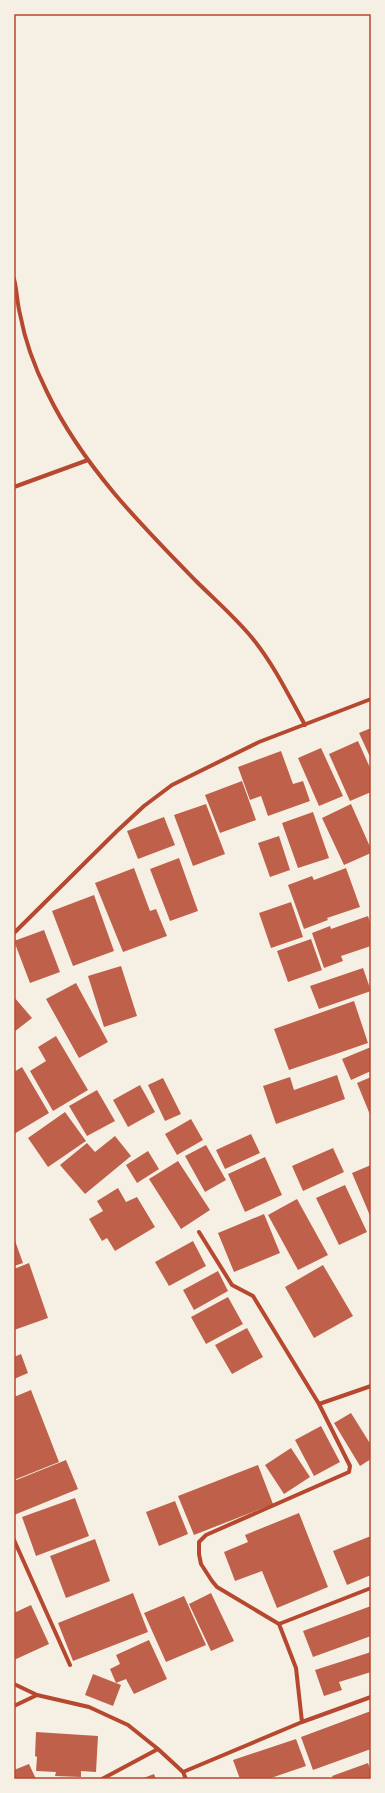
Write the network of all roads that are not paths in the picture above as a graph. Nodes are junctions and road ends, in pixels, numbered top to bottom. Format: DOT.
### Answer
graph roads {
  1 [pos="14,278"];
  2 [pos="88,460"];
  3 [pos="14,487"];
  4 [pos="371,699"];
  5 [pos="305,725"];
  6 [pos="14,933"];
  7 [pos="199,1232"];
  8 [pos="371,1386"];
  9 [pos="319,1404"];
  10 [pos="14,1540"];
  11 [pos="371,1588"];
  12 [pos="280,1624"];
  13 [pos="70,1665"];
  14 [pos="14,1684"];
  15 [pos="36,1695"];
  16 [pos="371,1697"];
  17 [pos="14,1706"];
  18 [pos="302,1722"];
  19 [pos="158,1749"];
  20 [pos="183,1772"];
  21 [pos="102,1779"];
  22 [pos="186,1779"];
  1 -- 2 [label="street"];
  2 -- 3 [label="street"];
  2 -- 5 [label="street"];
  4 -- 5 [label="street"];
  5 -- 6 [label="street"];
  7 -- 9 [label="street"];
  8 -- 9 [label="street"];
  9 -- 12 [label="street"];
  10 -- 13 [label="street"];
  11 -- 12 [label="street"];
  12 -- 18 [label="street"];
  14 -- 15 [label="street"];
  15 -- 17 [label="street"];
  15 -- 19 [label="street"];
  16 -- 18 [label="street"];
  18 -- 20 [label="street"];
  19 -- 20 [label="street"];
  19 -- 21 [label="street"];
  20 -- 22 [label="street"];
}
